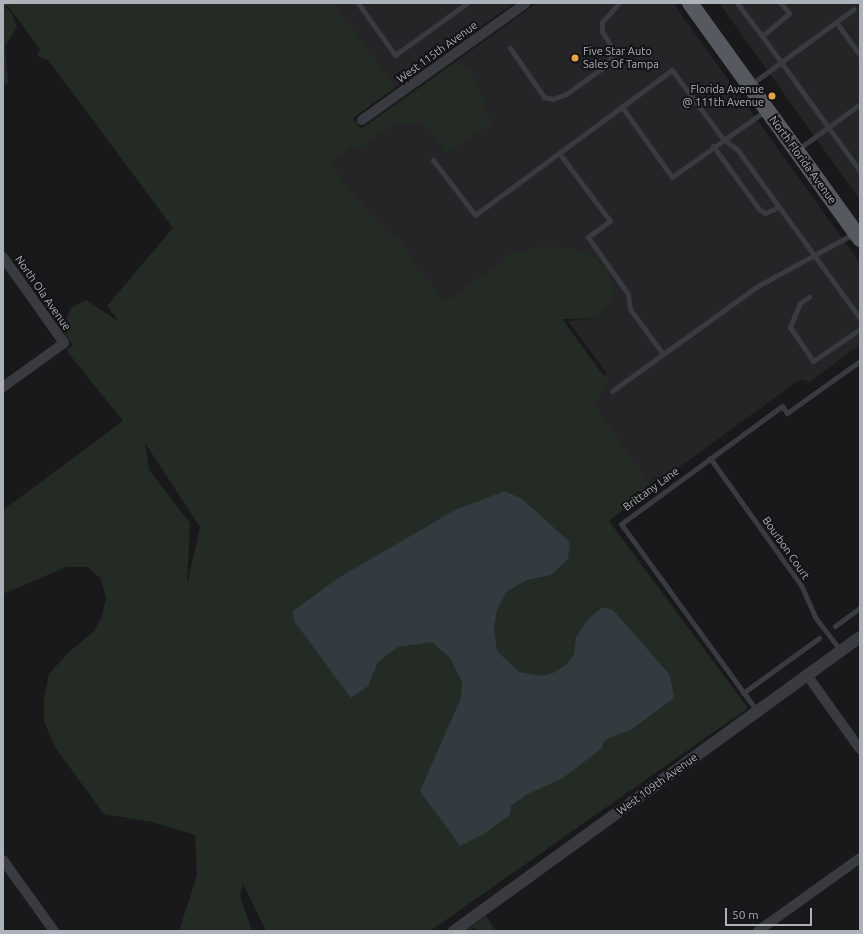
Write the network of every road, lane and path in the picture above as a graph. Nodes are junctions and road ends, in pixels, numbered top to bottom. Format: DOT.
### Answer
graph roads {
  1 [pos="358,3"];
  2 [pos="467,3"];
  3 [pos="526,3"];
  4 [pos="619,3"];
  5 [pos="690,3"];
  6 [pos="737,3"];
  7 [pos="781,3"];
  8 [pos="854,9"];
  9 [pos="836,22"];
  10 [pos="762,36"];
  11 [pos="510,48"];
  12 [pos="860,55"];
  13 [pos="782,62"];
  14 [pos="750,85"];
  15 [pos="860,104"];
  16 [pos="622,107"];
  17 [pos="767,109"];
  18 [pos="362,120"];
  19 [pos="828,127"];
  20 [pos="723,139"];
  21 [pos="713,146"];
  22 [pos="796,150"];
  23 [pos="560,153"];
  24 [pos="433,160"];
  25 [pos="860,170"];
  26 [pos="779,207"];
  27 [pos="858,233"];
  28 [pos="3,257"];
  29 [pos="814,257"];
  30 [pos="808,297"];
  31 [pos="860,318"];
  32 [pos="860,329"];
  33 [pos="663,354"];
  34 [pos="860,361"];
  35 [pos="3,387"];
  36 [pos="612,392"];
  37 [pos="710,458"];
  38 [pos="860,608"];
  39 [pos="835,626"];
  40 [pos="860,637"];
  41 [pos="819,638"];
  42 [pos="841,651"];
  43 [pos="807,675"];
  44 [pos="743,693"];
  45 [pos="757,711"];
  46 [pos="860,749"];
  47 [pos="860,858"];
  48 [pos="3,860"];
  49 [pos="54,931"];
  50 [pos="454,931"];
  51 [pos="758,931"];
  1 -- 2 [label="lane"];
  3 -- 18 [label="street, West 115th Avenue"];
  4 -- 11 [label="lane"];
  5 -- 14 [label="main road, North Florida Avenue"];
  6 -- 10 [label="lane"];
  7 -- 10 [label="lane"];
  8 -- 9 [label="lane"];
  9 -- 12 [label="lane"];
  9 -- 13 [label="lane"];
  10 -- 13 [label="lane"];
  13 -- 14 [label="lane"];
  13 -- 19 [label="lane"];
  14 -- 17 [label="main road, North Florida Avenue"];
  15 -- 19 [label="lane"];
  16 -- 20 [label="lane"];
  16 -- 21 [label="lane"];
  16 -- 23 [label="lane"];
  17 -- 20 [label="lane"];
  17 -- 22 [label="main road, North Florida Avenue"];
  19 -- 22 [label="lane"];
  19 -- 25 [label="lane"];
  20 -- 21 [label="lane"];
  20 -- 26 [label="lane"];
  21 -- 26 [label="lane"];
  22 -- 27 [label="main road, North Florida Avenue"];
  23 -- 24 [label="lane"];
  23 -- 33 [label="lane"];
  26 -- 29 [label="lane"];
  27 -- 29 [label="lane"];
  28 -- 35 [label="street, North Ola Avenue"];
  29 -- 31 [label="lane"];
  29 -- 33 [label="lane"];
  30 -- 32 [label="lane"];
  33 -- 36 [label="lane"];
  34 -- 37 [label="lane, Brittany Lane"];
  37 -- 42 [label="lane, Bourbon Court"];
  37 -- 44 [label="lane, Brittany Lane"];
  38 -- 39 [label="lane"];
  40 -- 42 [label="street, West 109th Avenue"];
  41 -- 44 [label="lane"];
  42 -- 43 [label="street, West 109th Avenue"];
  43 -- 45 [label="street, West 109th Avenue"];
  43 -- 46 [label="street"];
  44 -- 45 [label="lane, Brittany Lane"];
  45 -- 50 [label="street, West 109th Avenue"];
  47 -- 51 [label="street"];
  48 -- 49 [label="street"];
}
